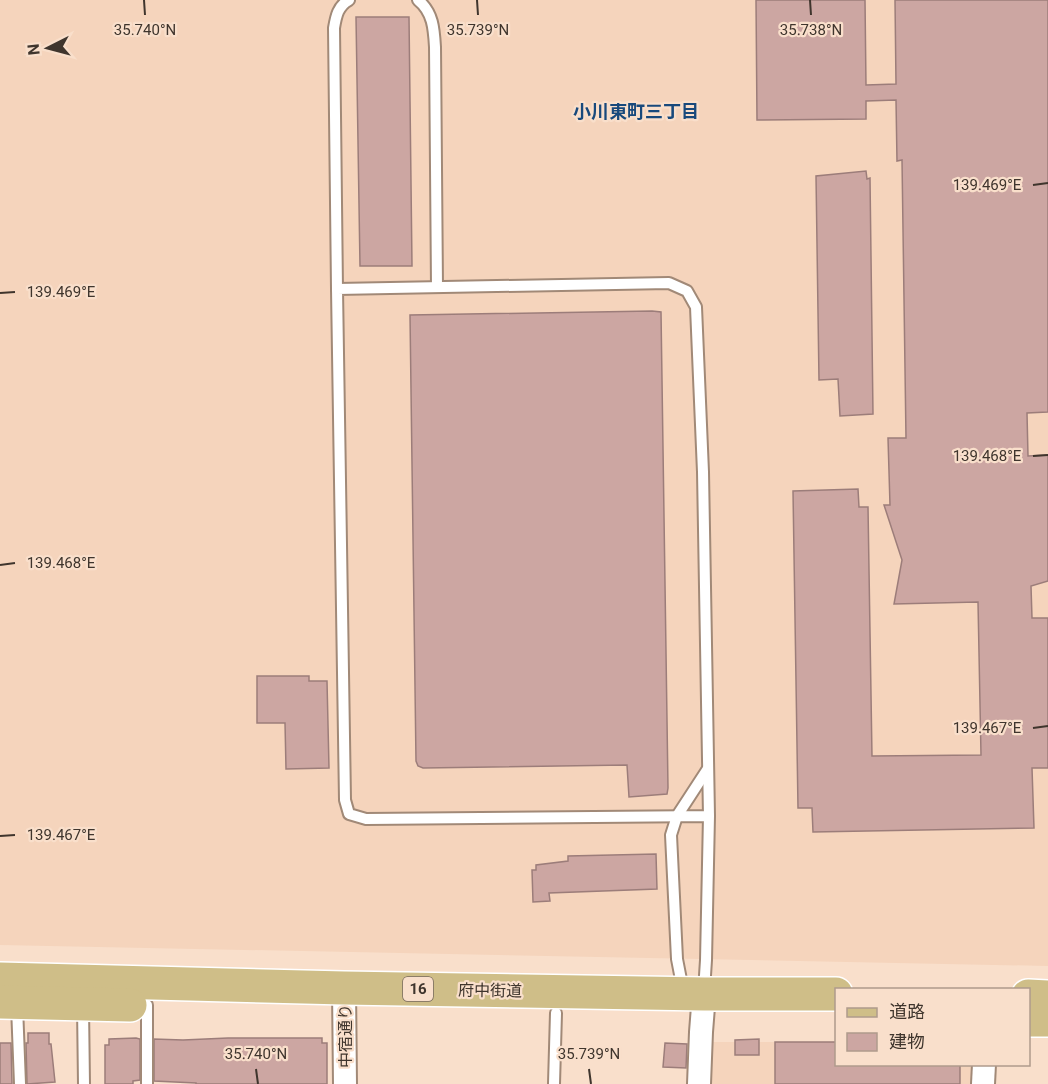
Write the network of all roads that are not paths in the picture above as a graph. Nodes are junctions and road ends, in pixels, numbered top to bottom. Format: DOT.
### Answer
graph roads {
  1 [pos="349,0"];
  2 [pos="418,0"];
  3 [pos="437,287"];
  4 [pos="337,289"];
  5 [pos="707,770"];
  6 [pos="677,816"];
  7 [pos="709,816"];
  8 [pos="835,994"];
  9 [pos="6,995"];
  10 [pos="1030,996"];
  11 [pos="1048,997"];
  12 [pos="345,998"];
  13 [pos="84,1004"];
  14 [pos="147,1005"];
  15 [pos="697,1009"];
  16 [pos="556,1013"];
  17 [pos="835,1016"];
  18 [pos="1030,1020"];
  19 [pos="1048,1020"];
  20 [pos="984,1066"];
  21 [pos="20,1084"];
  22 [pos="84,1084"];
  23 [pos="147,1084"];
  24 [pos="345,1084"];
  25 [pos="554,1084"];
  26 [pos="699,1084"];
  27 [pos="983,1084"];
  1 -- 4 [label="lane"];
  2 -- 3 [label="lane"];
  3 -- 4 [label="lane"];
  3 -- 5 [label="lane"];
  4 -- 6 [label="lane"];
  5 -- 6 [label="lane"];
  5 -- 7 [label="lane"];
  6 -- 7 [label="lane"];
  6 -- 15 [label="lane"];
  7 -- 15 [label="lane"];
  8 -- 15 [label="main road, 府中街道 / 16"];
  9 -- 12 [label="main road, 府中街道 / 16"];
  9 -- 13 [label="main road, 府中街道 / 16"];
  9 -- 21 [label="lane"];
  10 -- 11 [label="main road"];
  12 -- 14 [label="main road, 府中街道 / 16"];
  12 -- 15 [label="main road, 府中街道 / 16"];
  12 -- 16 [label="main road, 府中街道 / 16"];
  12 -- 24 [label="street, 中宿通り"];
  13 -- 14 [label="main road, 府中街道 / 16"];
  13 -- 22 [label="lane"];
  14 -- 23 [label="lane"];
  15 -- 16 [label="main road, 府中街道 / 16"];
  15 -- 17 [label="main road, 府中街道 / 16"];
  15 -- 26 [label="street"];
  16 -- 25 [label="lane"];
  18 -- 19 [label="main road"];
  20 -- 27 [label="street"];
}
